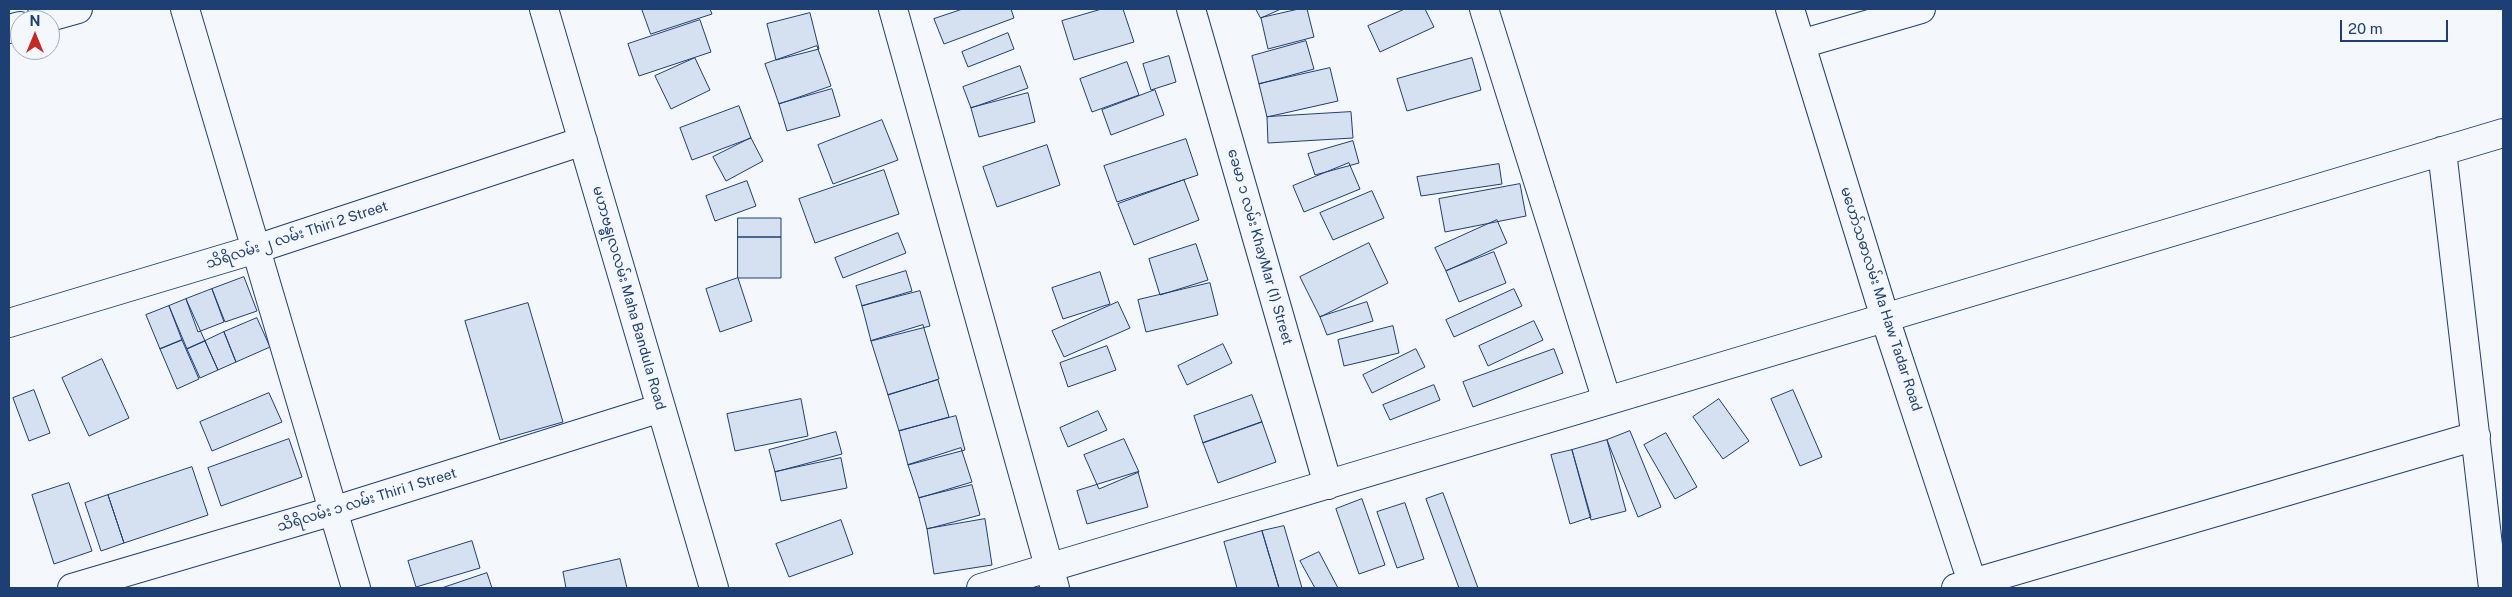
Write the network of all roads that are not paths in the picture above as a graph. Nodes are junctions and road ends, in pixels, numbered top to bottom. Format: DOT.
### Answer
graph roads {
  1 [pos="78,9"];
  2 [pos="185,9"];
  3 [pos="544,9"];
  4 [pos="893,9"];
  5 [pos="1191,9"];
  6 [pos="1484,9"];
  7 [pos="1790,9"];
  8 [pos="1921,9"];
  9 [pos="60,14"];
  10 [pos="1801,44"];
  11 [pos="2503,133"];
  12 [pos="582,141"];
  13 [pos="2442,151"];
  14 [pos="256,249"];
  15 [pos="1885,318"];
  16 [pos="9,323"];
  17 [pos="1607,401"];
  18 [pos="662,408"];
  19 [pos="2476,436"];
  20 [pos="1328,485"];
  21 [pos="333,511"];
  22 [pos="1051,578"];
  23 [pos="1967,587"];
  24 [pos="72,588"];
  25 [pos="356,588"];
  26 [pos="714,588"];
  27 [pos="981,588"];
  28 [pos="2493,588"];
  1 -- 9 [label="street"];
  2 -- 14 [label="street"];
  3 -- 12 [label="street, မဟာဗန္ဓုလလမ်း Maha Bandula Road"];
  4 -- 22 [label="street"];
  5 -- 20 [label="street, ခေမာ ၁ လမ်း KhayMar (1) Street"];
  6 -- 17 [label="street"];
  7 -- 10 [label="street, မဟော်သဓာလမ်း Ma Haw Tadar Road"];
  8 -- 10 [label="street"];
  10 -- 15 [label="street, မဟော်သဓာလမ်း Ma Haw Tadar Road"];
  11 -- 13 [label="street"];
  12 -- 14 [label="street, သိရိလမ်း ၂ လမ်း Thiri 2 Street"];
  12 -- 18 [label="street, မဟာဗန္ဓုလလမ်း Maha Bandula Road"];
  13 -- 15 [label="street"];
  13 -- 19 [label="street"];
  14 -- 16 [label="street, သိရိလမ်း ၂ လမ်း Thiri 2 Street"];
  14 -- 21 [label="street"];
  15 -- 17 [label="street"];
  15 -- 23 [label="street, မဟော်သဓာလမ်း Ma Haw Tadar Road"];
  17 -- 20 [label="street"];
  18 -- 21 [label="street, သိရိလမ်း ၁ လမ်း Thiri 1 Street"];
  18 -- 26 [label="street, မဟာဗန္ဓုလလမ်း Maha Bandula Road"];
  19 -- 23 [label="street"];
  19 -- 28 [label="street"];
  20 -- 22 [label="street"];
  21 -- 24 [label="street, သိရိလမ်း ၁ လမ်း Thiri 1 Street"];
  21 -- 25 [label="street"];
  22 -- 27 [label="street"];
}
